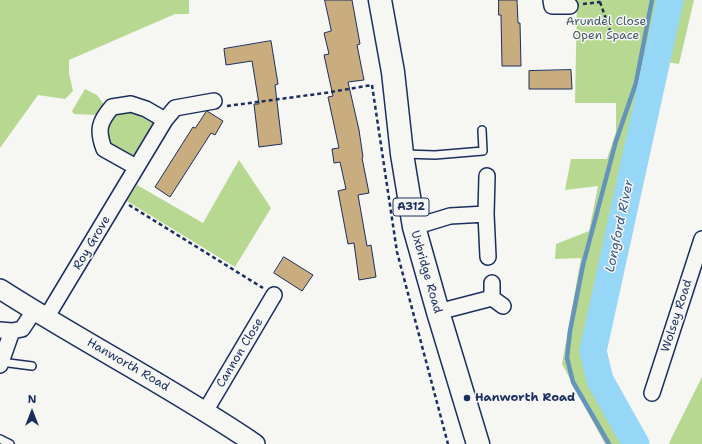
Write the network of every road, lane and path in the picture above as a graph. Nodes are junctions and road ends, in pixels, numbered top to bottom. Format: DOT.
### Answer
graph roads {
  1 [pos="380,0"];
  2 [pos="551,0"];
  3 [pos="601,1"];
  4 [pos="570,6"];
  5 [pos="613,39"];
  6 [pos="393,72"];
  7 [pos="214,101"];
  8 [pos="164,120"];
  9 [pos="482,130"];
  10 [pos="402,154"];
  11 [pos="136,166"];
  12 [pos="487,176"];
  13 [pos="118,199"];
  14 [pos="486,214"];
  15 [pos="414,227"];
  16 [pos="702,239"];
  17 [pos="488,257"];
  18 [pos="698,267"];
  19 [pos="0,289"];
  20 [pos="274,295"];
  21 [pos="496,296"];
  22 [pos="438,312"];
  23 [pos="40,314"];
  24 [pos="6,330"];
  25 [pos="1,364"];
  26 [pos="32,366"];
  27 [pos="652,393"];
  28 [pos="206,410"];
  29 [pos="0,439"];
  30 [pos="10,444"];
  31 [pos="255,444"];
  32 [pos="478,444"];
  1 -- 6 [label="main road, Uxbridge Road / A312"];
  2 -- 4 [label="street"];
  3 -- 4 [label="path"];
  3 -- 5 [label="path"];
  6 -- 7 [label="path"];
  6 -- 10 [label="main road, Uxbridge Road / A312"];
  7 -- 8 [label="street, Roy Grove"];
  8 -- 11 [label="street, Roy Grove"];
  8 -- 11 [label="street"];
  9 -- 10 [label="lane"];
  10 -- 15 [label="main road, Uxbridge Road / A312"];
  11 -- 13 [label="street, Roy Grove"];
  12 -- 14 [label="street"];
  13 -- 20 [label="path"];
  13 -- 23 [label="street, Roy Grove"];
  14 -- 15 [label="street"];
  14 -- 17 [label="street"];
  15 -- 22 [label="main road, Uxbridge Road / A312"];
  16 -- 18 [label="street, Wolsey Road"];
  18 -- 27 [label="street, Wolsey Road"];
  19 -- 23 [label="street, Hanworth Road"];
  20 -- 28 [label="street, Cannon Close"];
  21 -- 22 [label="street"];
  22 -- 32 [label="main road, Uxbridge Road / A312"];
  23 -- 24 [label="street, Roy Grove"];
  23 -- 28 [label="street, Hanworth Road"];
  24 -- 25 [label="street"];
  25 -- 26 [label="lane"];
  28 -- 31 [label="street, Hanworth Road"];
  29 -- 30 [label="lane"];
}
